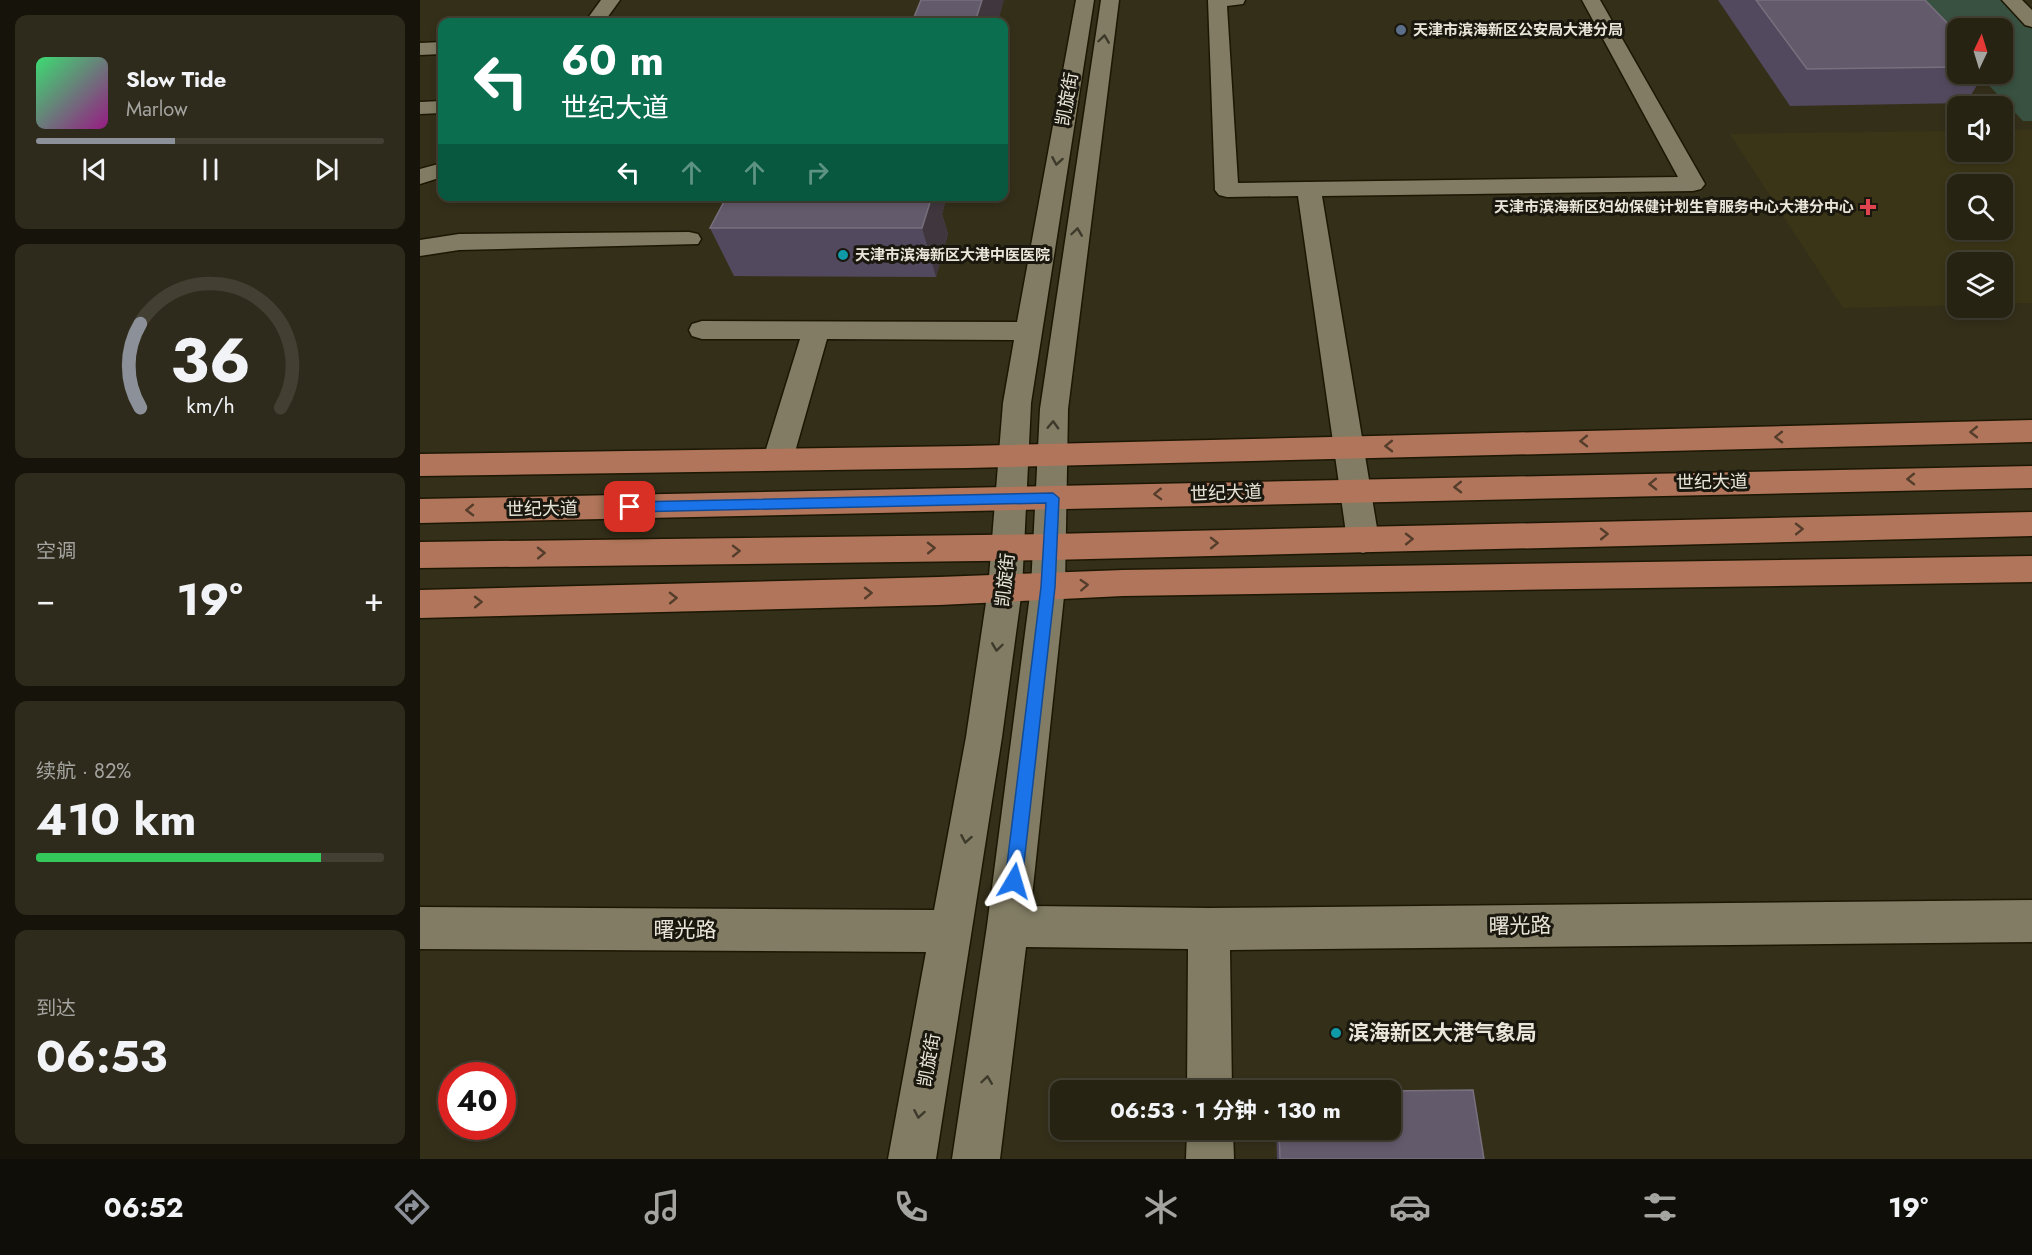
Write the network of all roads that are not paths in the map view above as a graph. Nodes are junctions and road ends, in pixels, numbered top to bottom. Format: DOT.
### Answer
graph roads {
  1 [pos="610,0"];
  2 [pos="628,0"];
  3 [pos="1085,0"];
  4 [pos="1110,0"];
  5 [pos="1236,0"];
  6 [pos="1591,0"];
  7 [pos="2011,0"];
  8 [pos="597,18"];
  9 [pos="2032,21"];
  10 [pos="438,48"];
  11 [pos="420,49"];
  12 [pos="438,107"];
  13 [pos="420,108"];
  14 [pos="438,171"];
  15 [pos="420,177"];
  16 [pos="1309,188"];
  17 [pos="689,239"];
  18 [pos="420,248"];
  19 [pos="702,330"];
  20 [pos="816,331"];
  21 [pos="1027,331"];
  22 [pos="2032,431"];
  23 [pos="1348,447"];
  24 [pos="1052,455"];
  25 [pos="1013,456"];
  26 [pos="778,459"];
  27 [pos="420,465"];
  28 [pos="2032,477"];
  29 [pos="1353,489"];
  30 [pos="1053,498"];
  31 [pos="1011,499"];
  32 [pos="420,511"];
  33 [pos="2032,524"];
  34 [pos="1363,540"];
  35 [pos="1008,547"];
  36 [pos="1050,547"];
  37 [pos="420,555"];
  38 [pos="2032,569"];
  39 [pos="1048,587"];
  40 [pos="1005,589"];
  41 [pos="420,604"];
  42 [pos="2032,921"];
  43 [pos="1008,926"];
  44 [pos="420,928"];
  45 [pos="1209,929"];
  46 [pos="950,931"];
  47 [pos="1210,1080"];
  48 [pos="1210,1140"];
  49 [pos="912,1159"];
  50 [pos="976,1159"];
  51 [pos="1210,1159"];
  1 -- 2 [label="street"];
  1 -- 8 [label="street"];
  3 -- 21 [label="street, 凯旋街, one-way"];
  24 -- 4 [label="street, 凯旋街, one-way"];
  5 -- 16 [label="street"];
  6 -- 16 [label="street"];
  7 -- 9 [label="street"];
  10 -- 11 [label="street"];
  12 -- 13 [label="street"];
  14 -- 15 [label="street"];
  16 -- 23 [label="street"];
  17 -- 18 [label="street"];
  19 -- 20 [label="street"];
  20 -- 21 [label="street"];
  20 -- 26 [label="street"];
  21 -- 25 [label="street, 凯旋街"];
  22 -- 23 [label="main road, one-way"];
  23 -- 24 [label="main road"];
  23 -- 29 [label="street"];
  24 -- 25 [label="main road"];
  24 -- 30 [label="street, 凯旋街"];
  25 -- 26 [label="main road"];
  25 -- 31 [label="street, 凯旋街"];
  26 -- 27 [label="main road"];
  28 -- 29 [label="main road, 世纪大道, one-way"];
  29 -- 30 [label="main road, 世纪大道, one-way"];
  29 -- 34 [label="street"];
  30 -- 31 [label="main road, 世纪大道"];
  30 -- 36 [label="street, 凯旋街"];
  31 -- 32 [label="main road, 世纪大道, one-way"];
  31 -- 35 [label="street, 凯旋街"];
  34 -- 33 [label="main road, one-way"];
  36 -- 34 [label="main road, one-way"];
  35 -- 36 [label="main road"];
  37 -- 35 [label="main road, one-way"];
  35 -- 40 [label="street, 凯旋街"];
  36 -- 39 [label="street, 凯旋街"];
  39 -- 38 [label="main road, one-way"];
  39 -- 40 [label="main road"];
  39 -- 43 [label="street, 凯旋街"];
  41 -- 40 [label="main road, one-way"];
  40 -- 46 [label="street, 凯旋街, one-way"];
  42 -- 45 [label="street, 曙光路"];
  43 -- 45 [label="street, 曙光路"];
  50 -- 43 [label="street, 凯旋街, one-way"];
  44 -- 46 [label="street, 曙光路"];
  45 -- 47 [label="street"];
  46 -- 49 [label="street, 凯旋街, one-way"];
  48 -- 51 [label="street"];
}
